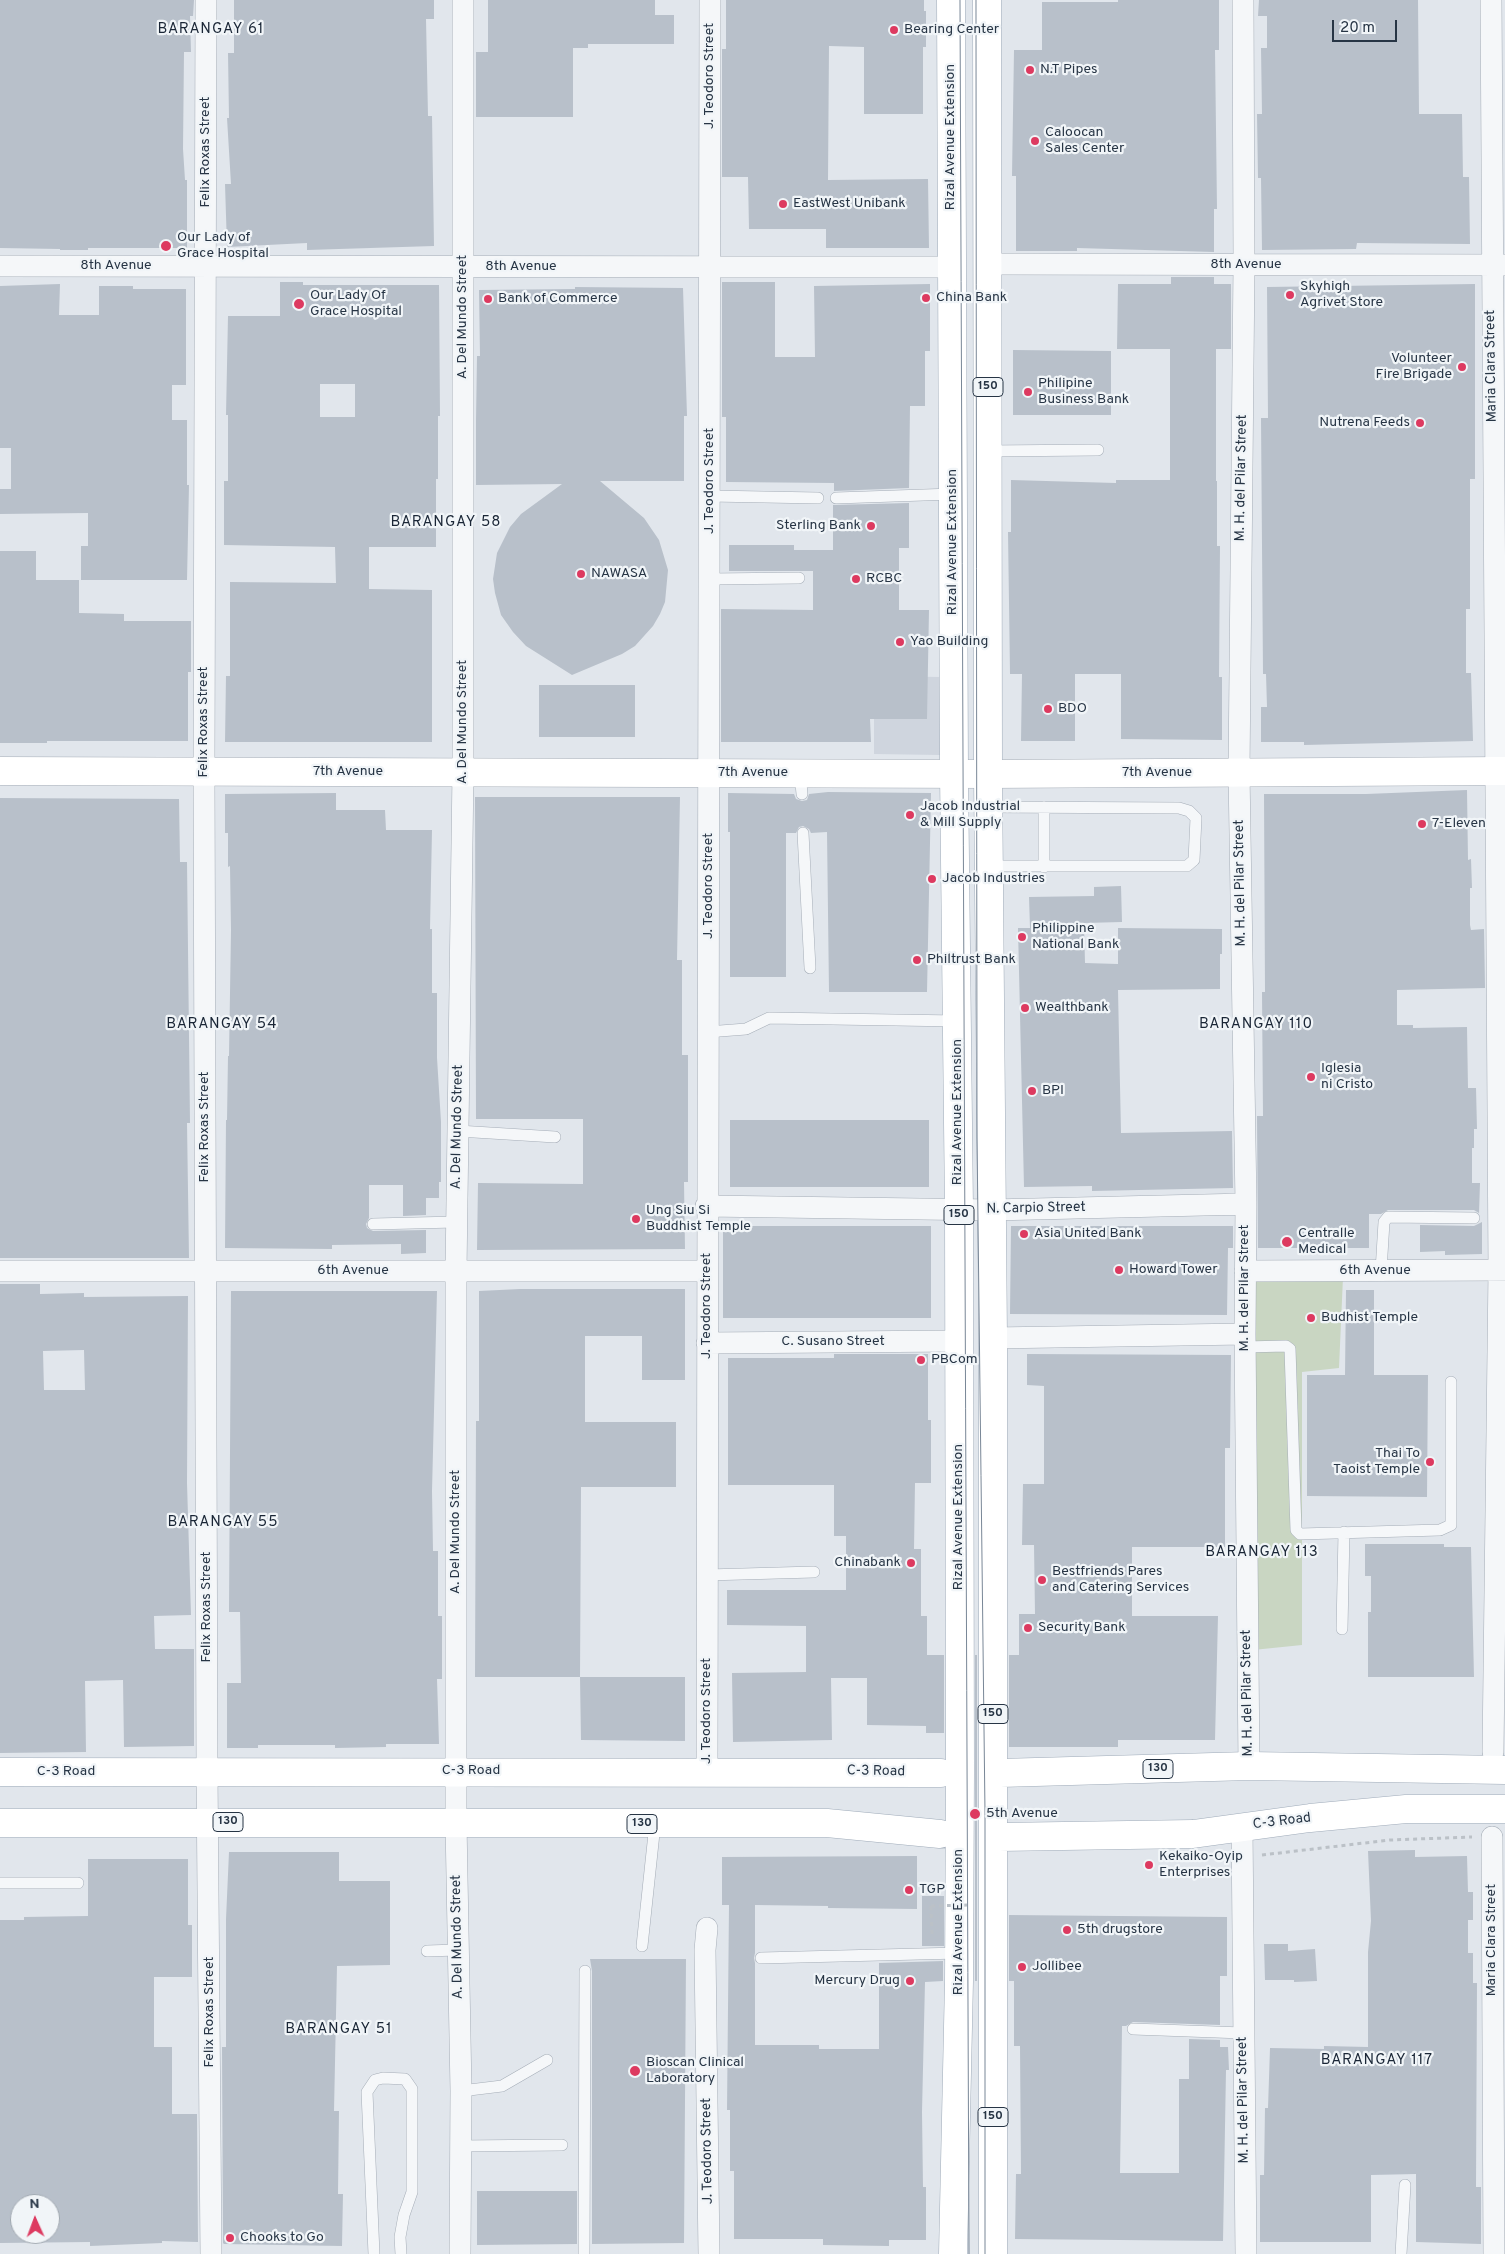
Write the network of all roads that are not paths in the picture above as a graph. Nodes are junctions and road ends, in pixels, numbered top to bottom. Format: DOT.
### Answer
graph roads {
  1 [pos="206,0"];
  2 [pos="462,0"];
  3 [pos="710,0"];
  4 [pos="951,0"];
  5 [pos="987,0"];
  6 [pos="1243,0"];
  7 [pos="1491,0"];
  8 [pos="988,264"];
  9 [pos="1244,265"];
  10 [pos="1498,265"];
  11 [pos="0,266"];
  12 [pos="205,266"];
  13 [pos="710,266"];
  14 [pos="463,267"];
  15 [pos="952,267"];
  16 [pos="1098,450"];
  17 [pos="988,452"];
  18 [pos="953,494"];
  19 [pos="710,496"];
  20 [pos="818,498"];
  21 [pos="836,498"];
  22 [pos="799,578"];
  23 [pos="710,579"];
  24 [pos="0,771"];
  25 [pos="1500,771"];
  26 [pos="204,772"];
  27 [pos="464,772"];
  28 [pos="1239,772"];
  29 [pos="710,773"];
  30 [pos="954,773"];
  31 [pos="988,774"];
  32 [pos="988,807"];
  33 [pos="1044,807"];
  34 [pos="803,833"];
  35 [pos="989,866"];
  36 [pos="1044,866"];
  37 [pos="810,968"];
  38 [pos="958,1021"];
  39 [pos="708,1032"];
  40 [pos="1501,1103"];
  41 [pos="458,1131"];
  42 [pos="555,1137"];
  43 [pos="1246,1204"];
  44 [pos="706,1206"];
  45 [pos="959,1210"];
  46 [pos="992,1210"];
  47 [pos="1474,1218"];
  48 [pos="456,1222"];
  49 [pos="373,1224"];
  50 [pos="1502,1270"];
  51 [pos="0,1271"];
  52 [pos="206,1271"];
  53 [pos="456,1271"];
  54 [pos="706,1271"];
  55 [pos="1245,1271"];
  56 [pos="1381,1271"];
  57 [pos="993,1338"];
  58 [pos="1245,1340"];
  59 [pos="959,1341"];
  60 [pos="707,1343"];
  61 [pos="1450,1382"];
  62 [pos="1344,1532"];
  63 [pos="814,1572"];
  64 [pos="707,1575"];
  65 [pos="1342,1628"];
  66 [pos="1499,1761"];
  67 [pos="1249,1766"];
  68 [pos="456,1771"];
  69 [pos="707,1771"];
  70 [pos="0,1772"];
  71 [pos="207,1772"];
  72 [pos="941,1773"];
  73 [pos="1000,1773"];
  74 [pos="1505,1809"];
  75 [pos="209,1822"];
  76 [pos="0,1823"];
  77 [pos="456,1823"];
  78 [pos="655,1824"];
  79 [pos="1242,1827"];
  80 [pos="940,1834"];
  81 [pos="999,1836"];
  82 [pos="1492,1837"];
  83 [pos="0,1883"];
  84 [pos="78,1883"];
  85 [pos="707,1928"];
  86 [pos="642,1946"];
  87 [pos="457,1950"];
  88 [pos="427,1951"];
  89 [pos="959,1953"];
  90 [pos="761,1958"];
  91 [pos="585,1971"];
  92 [pos="1133,2029"];
  93 [pos="1243,2033"];
  94 [pos="547,2060"];
  95 [pos="461,2091"];
  96 [pos="460,2146"];
  97 [pos="562,2146"];
  98 [pos="1405,2185"];
  99 [pos="211,2254"];
  100 [pos="374,2254"];
  101 [pos="401,2254"];
  102 [pos="460,2254"];
  103 [pos="584,2254"];
  104 [pos="709,2254"];
  105 [pos="953,2254"];
  106 [pos="993,2254"];
  107 [pos="1246,2254"];
  108 [pos="1401,2254"];
  109 [pos="1494,2254"];
  1 -- 12 [label="street, Felix Roxas Street"];
  2 -- 14 [label="street, A. Del Mundo Street"];
  3 -- 13 [label="street, J. Teodoro Street"];
  4 -- 15 [label="main road, Rizal Avenue Extension / 150"];
  5 -- 8 [label="main road, 150"];
  6 -- 9 [label="street, M. H. del Pilar Street"];
  7 -- 10 [label="street, Maria Clara Street"];
  8 -- 9 [label="street, 8th Avenue"];
  8 -- 17 [label="main road, 150"];
  9 -- 10 [label="street, 8th Avenue"];
  9 -- 28 [label="street, M. H. del Pilar Street"];
  10 -- 25 [label="street, Maria Clara Street"];
  11 -- 12 [label="street, 8th Avenue"];
  12 -- 14 [label="street, 8th Avenue"];
  12 -- 26 [label="street, Felix Roxas Street"];
  13 -- 14 [label="street, 8th Avenue"];
  13 -- 15 [label="street, 8th Avenue"];
  13 -- 19 [label="street, J. Teodoro Street"];
  14 -- 27 [label="street, A. Del Mundo Street"];
  15 -- 18 [label="main road, Rizal Avenue Extension / 150"];
  16 -- 17 [label="lane"];
  17 -- 31 [label="main road, 150"];
  18 -- 21 [label="lane"];
  18 -- 30 [label="main road, Rizal Avenue Extension / 150"];
  19 -- 20 [label="lane"];
  19 -- 23 [label="street, J. Teodoro Street"];
  22 -- 23 [label="lane"];
  23 -- 29 [label="street, J. Teodoro Street"];
  24 -- 26 [label="main road, 7th Avenue"];
  25 -- 28 [label="main road, 7th Avenue"];
  25 -- 40 [label="street, Maria Clara Street"];
  26 -- 27 [label="main road, 7th Avenue"];
  26 -- 52 [label="street, Felix Roxas Street"];
  27 -- 29 [label="main road, 7th Avenue"];
  27 -- 41 [label="street, A. Del Mundo Street"];
  28 -- 31 [label="main road, 7th Avenue"];
  28 -- 43 [label="street, M. H. del Pilar Street"];
  29 -- 30 [label="main road, 7th Avenue"];
  29 -- 39 [label="street, J. Teodoro Street"];
  30 -- 31 [label="main road, 7th Avenue"];
  30 -- 38 [label="main road, Rizal Avenue Extension / 150"];
  31 -- 32 [label="main road, 150"];
  32 -- 33 [label="lane"];
  32 -- 35 [label="main road, 150"];
  33 -- 36 [label="lane"];
  33 -- 36 [label="lane"];
  34 -- 37 [label="lane"];
  35 -- 36 [label="lane"];
  35 -- 46 [label="main road, 150"];
  38 -- 39 [label="lane"];
  38 -- 45 [label="main road, Rizal Avenue Extension / 150"];
  39 -- 44 [label="street, J. Teodoro Street"];
  40 -- 50 [label="street, Maria Clara Street"];
  41 -- 42 [label="lane"];
  41 -- 48 [label="street, A. Del Mundo Street"];
  43 -- 46 [label="street, N. Carpio Street"];
  43 -- 55 [label="street, M. H. del Pilar Street"];
  44 -- 45 [label="street, N. Carpio Street"];
  44 -- 54 [label="street, J. Teodoro Street"];
  45 -- 46 [label="street, N. Carpio Street"];
  45 -- 59 [label="main road, Rizal Avenue Extension / 150"];
  46 -- 57 [label="main road, 150"];
  47 -- 56 [label="lane"];
  48 -- 49 [label="lane"];
  48 -- 53 [label="street, A. Del Mundo Street"];
  50 -- 56 [label="street, 6th Avenue"];
  50 -- 66 [label="street, Maria Clara Street"];
  51 -- 52 [label="street, 6th Avenue"];
  52 -- 53 [label="street, 6th Avenue"];
  52 -- 71 [label="street, Felix Roxas Street"];
  53 -- 54 [label="street, 6th Avenue"];
  53 -- 68 [label="street, A. Del Mundo Street"];
  54 -- 60 [label="street, J. Teodoro Street"];
  55 -- 56 [label="street, 6th Avenue"];
  55 -- 58 [label="street, M. H. del Pilar Street"];
  57 -- 58 [label="street"];
  57 -- 106 [label="main road, 150"];
  58 -- 62 [label="lane"];
  58 -- 67 [label="street, M. H. del Pilar Street"];
  59 -- 60 [label="street, C. Susano Street"];
  59 -- 89 [label="main road, Rizal Avenue Extension / 150"];
  60 -- 64 [label="street, J. Teodoro Street"];
  61 -- 62 [label="lane"];
  62 -- 65 [label="lane"];
  63 -- 64 [label="lane"];
  64 -- 69 [label="street, J. Teodoro Street"];
  66 -- 67 [label="main road, 130"];
  67 -- 73 [label="main road, 130"];
  68 -- 69 [label="main road, C-3 Road"];
  68 -- 71 [label="main road, C-3 Road"];
  68 -- 77 [label="street, A. Del Mundo Street"];
  69 -- 72 [label="main road, C-3 Road"];
  70 -- 71 [label="main road, C-3 Road"];
  71 -- 75 [label="street, Felix Roxas Street"];
  74 -- 79 [label="main road, C-3 Road"];
  75 -- 76 [label="main road, 130"];
  75 -- 77 [label="main road, 130"];
  75 -- 99 [label="street, Felix Roxas Street"];
  77 -- 78 [label="main road, 130"];
  77 -- 87 [label="street, A. Del Mundo Street"];
  78 -- 80 [label="main road, 130"];
  78 -- 86 [label="lane"];
  79 -- 81 [label="main road, C-3 Road"];
  79 -- 93 [label="street, M. H. del Pilar Street"];
  82 -- 109 [label="street, Maria Clara Street"];
  83 -- 84 [label="lane"];
  85 -- 104 [label="street, J. Teodoro Street"];
  87 -- 88 [label="lane"];
  87 -- 95 [label="street, A. Del Mundo Street"];
  89 -- 90 [label="lane"];
  89 -- 105 [label="main road, Rizal Avenue Extension / 150"];
  91 -- 103 [label="lane"];
  92 -- 93 [label="lane"];
  93 -- 107 [label="street, M. H. del Pilar Street"];
  94 -- 95 [label="lane"];
  95 -- 96 [label="street, A. Del Mundo Street"];
  96 -- 97 [label="lane"];
  96 -- 102 [label="street, A. Del Mundo Street"];
  98 -- 108 [label="lane"];
  100 -- 101 [label="lane"];
}
